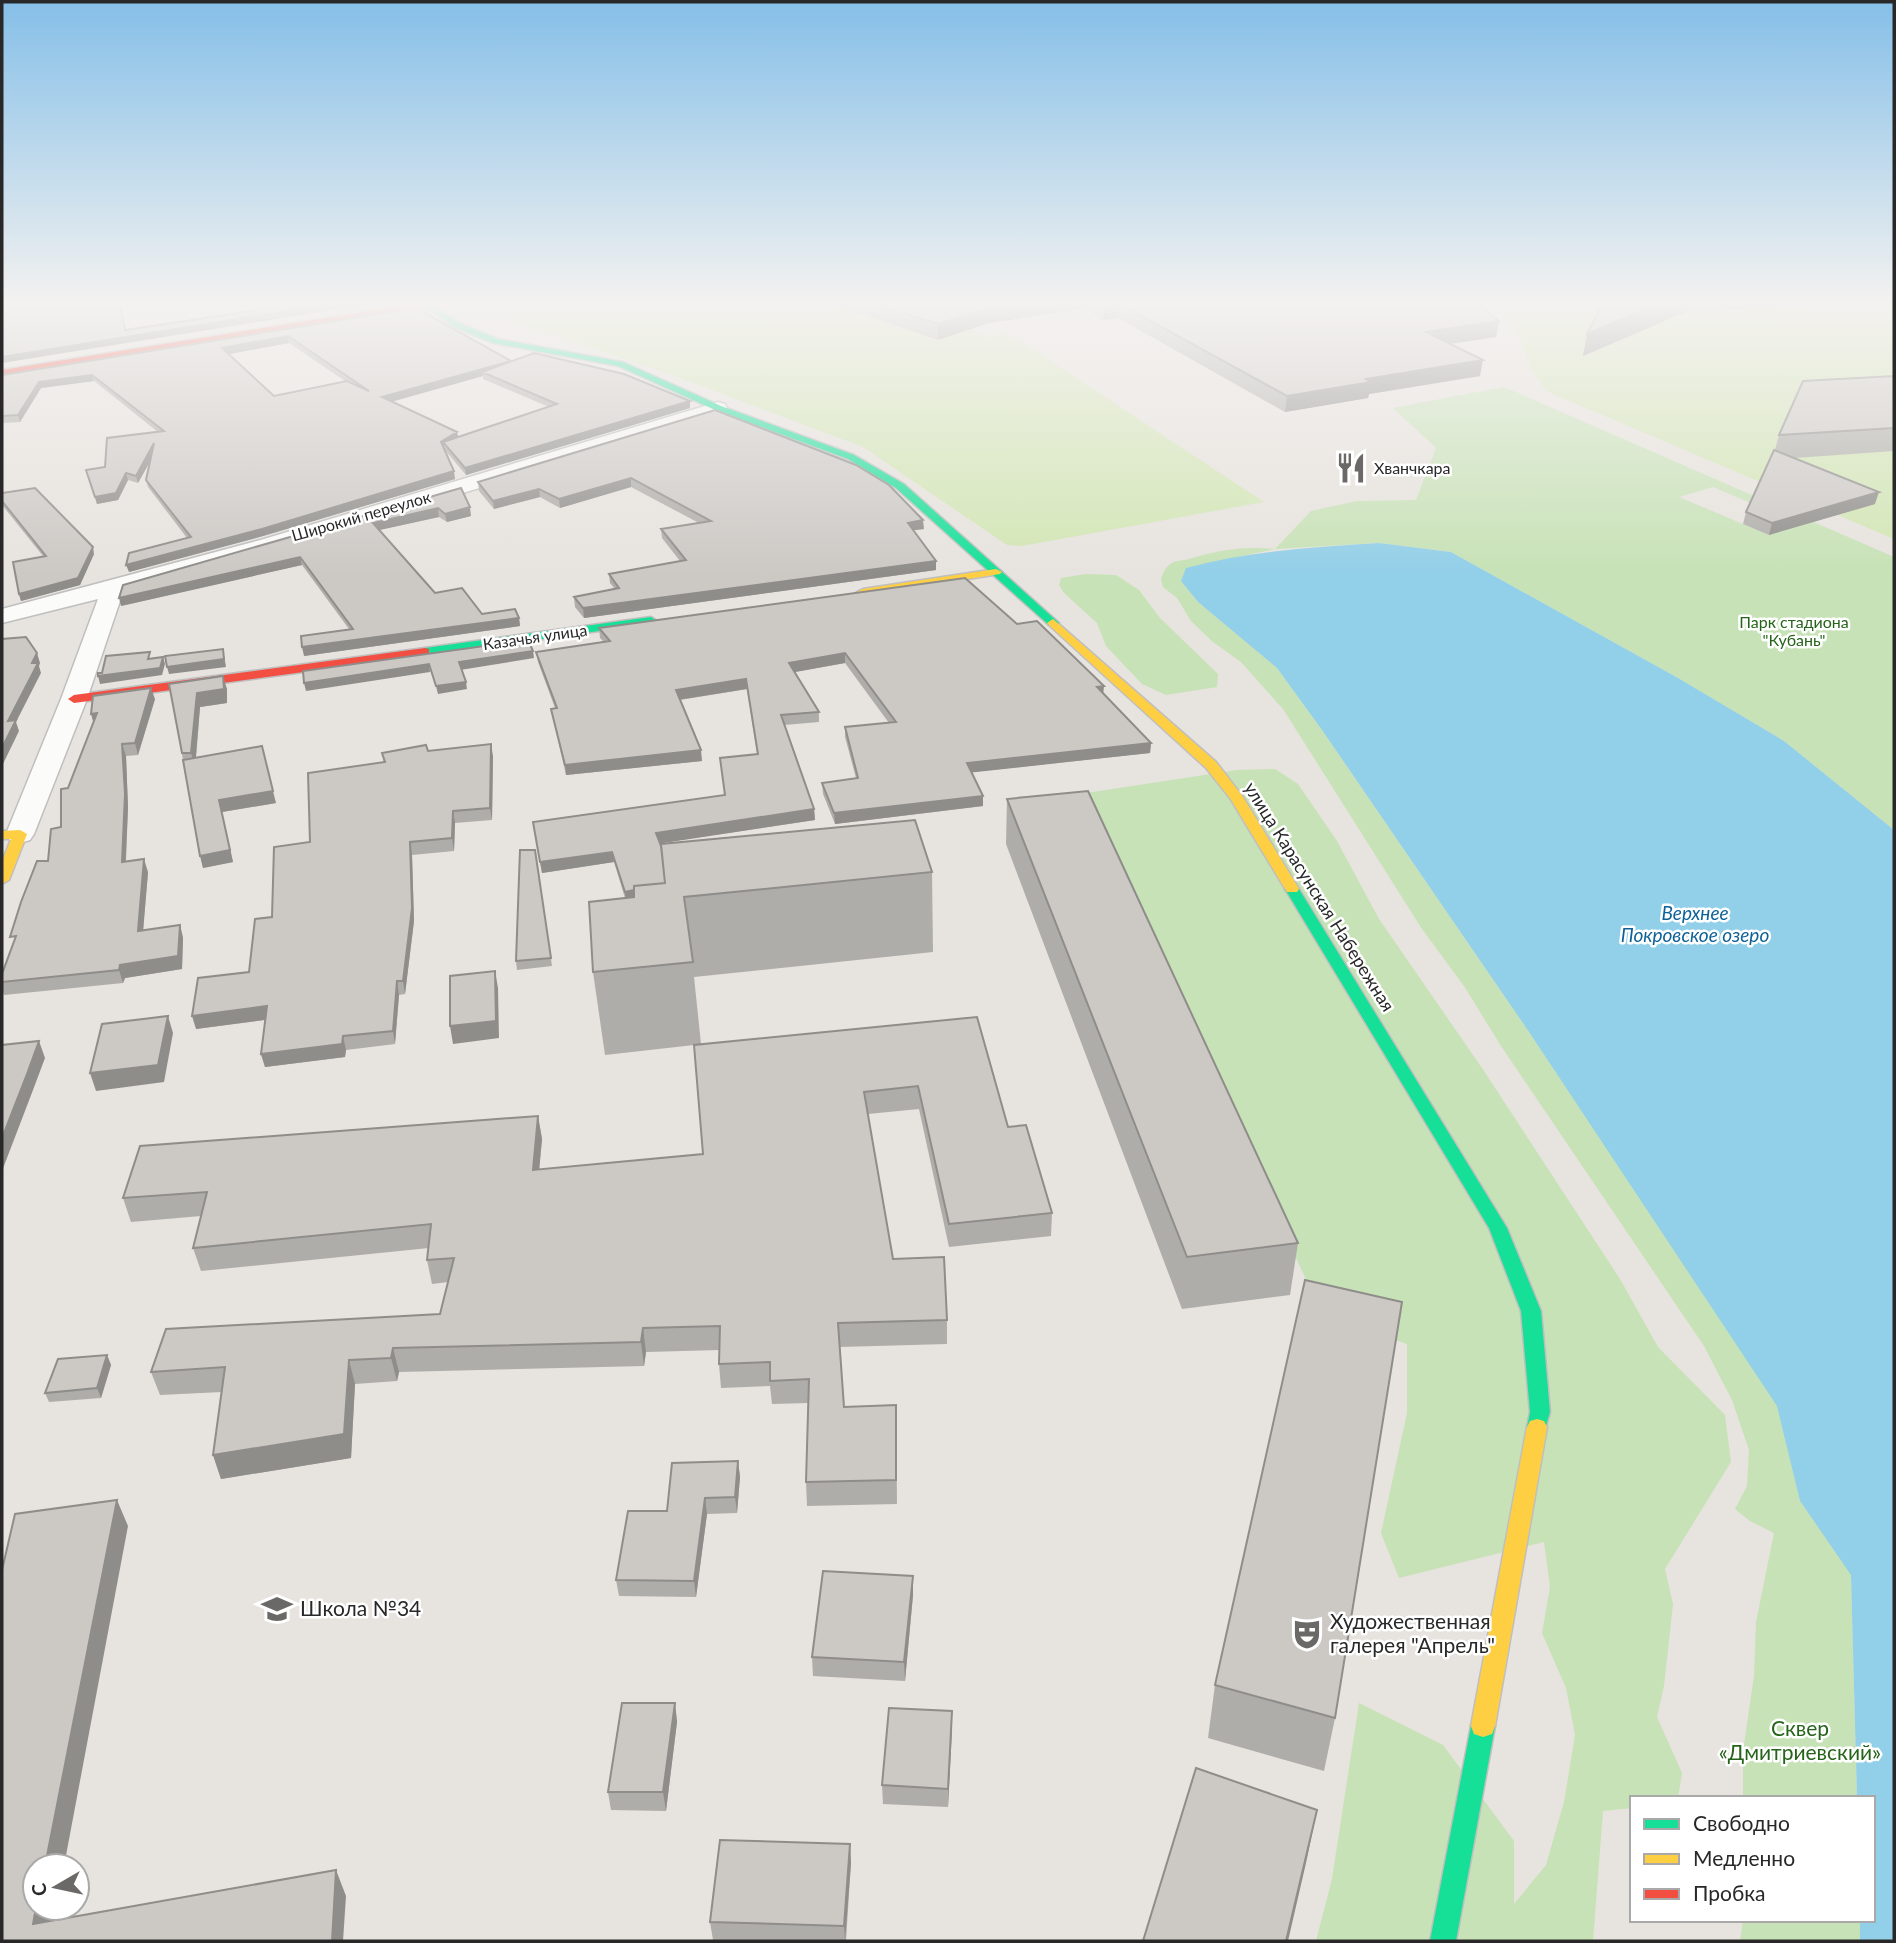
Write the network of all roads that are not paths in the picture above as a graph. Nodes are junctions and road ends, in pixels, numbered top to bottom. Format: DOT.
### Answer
graph roads {
  1 [pos="682,392"];
  2 [pos="718,408"];
  3 [pos="996,572"];
  4 [pos="113,589"];
  5 [pos="849,594"];
  6 [pos="2,616"];
  7 [pos="669,619"];
  8 [pos="74,699"];
  9 [pos="11,835"];
  10 [pos="2,880"];
  11 [pos="1443,1941"];
  1 -- 2 [label="street, улица Карасунская Набережная"];
  2 -- 3 [label="street, улица Карасунская Набережная"];
  2 -- 4 [label="street, Широкий переулок"];
  3 -- 5 [label="street"];
  3 -- 11 [label="street, улица Карасунская Набережная"];
  4 -- 6 [label="street, Широкий переулок"];
  4 -- 8 [label="street"];
  7 -- 8 [label="street, Казачья улица"];
  8 -- 9 [label="street"];
  9 -- 10 [label="street"];
}
